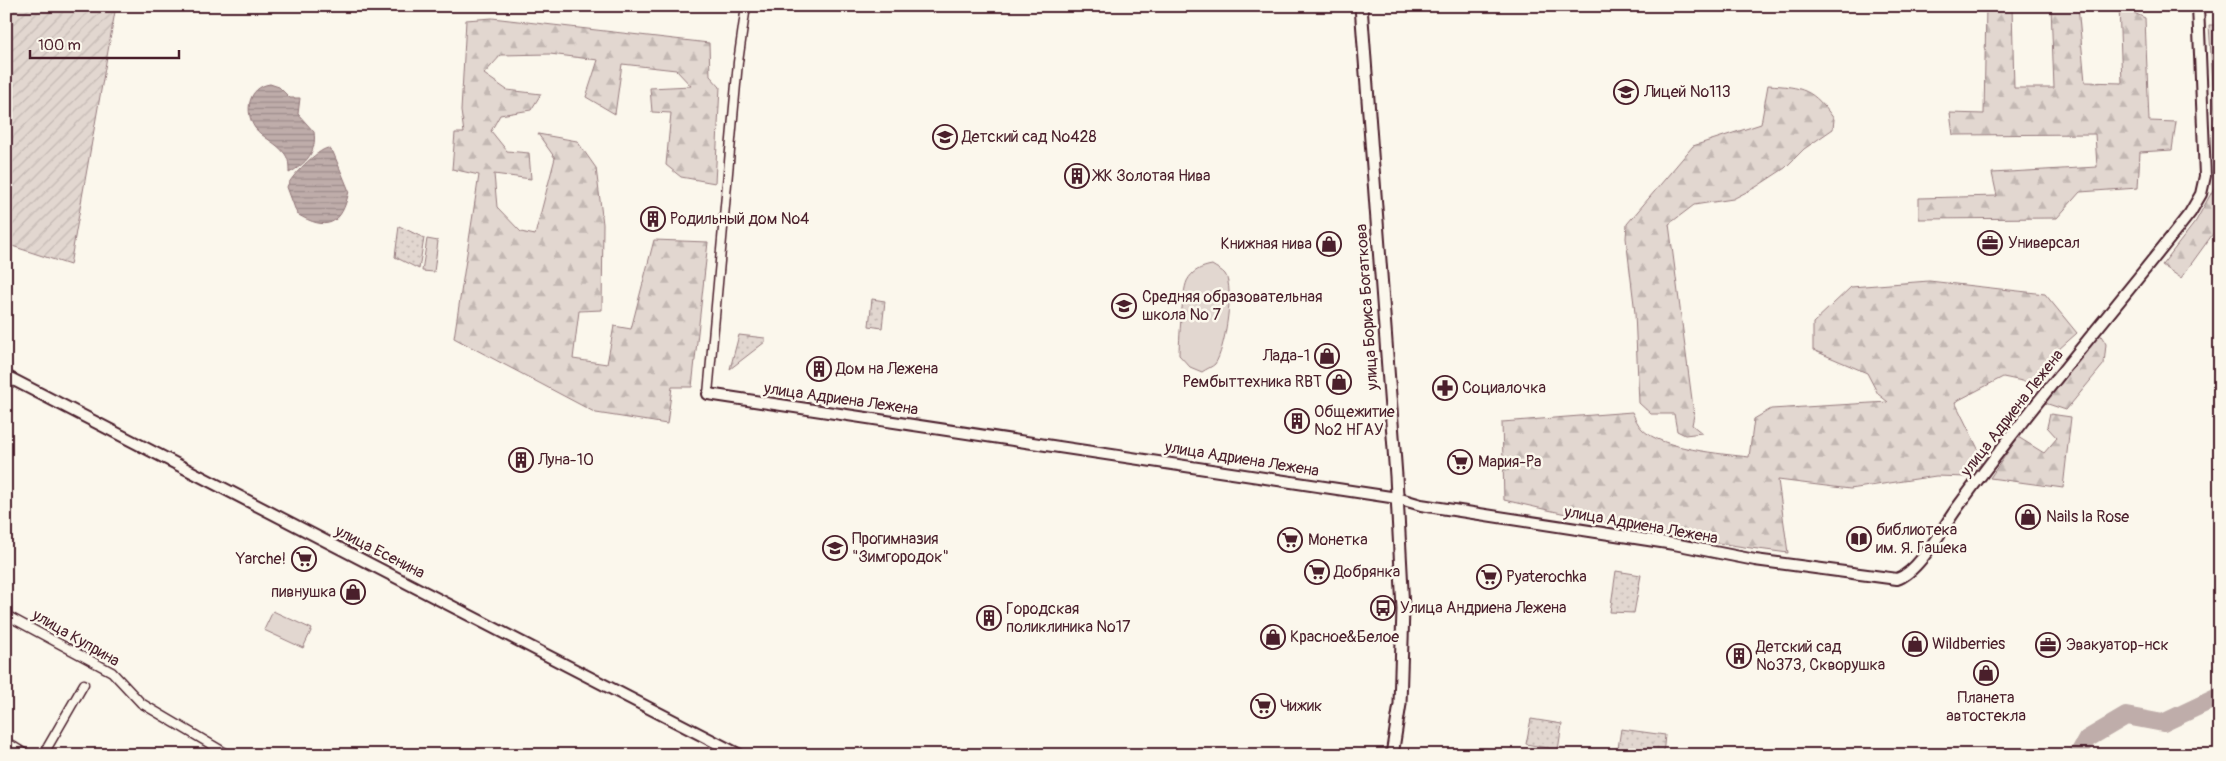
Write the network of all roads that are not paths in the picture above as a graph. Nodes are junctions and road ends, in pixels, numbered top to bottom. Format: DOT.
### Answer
graph roads {
  1 [pos="746,6"];
  2 [pos="1361,6"];
  3 [pos="2198,6"];
  4 [pos="6,376"];
  5 [pos="708,394"];
  6 [pos="1396,498"];
  7 [pos="6,615"];
  8 [pos="84,684"];
  9 [pos="6,742"];
  10 [pos="28,755"];
  11 [pos="43,755"];
  12 [pos="229,755"];
  13 [pos="740,755"];
  14 [pos="1392,755"];
  1 -- 5 [label="street"];
  2 -- 6 [label="main road, улица Бориса Богаткова"];
  3 -- 6 [label="street, улица Адриена Лежена"];
  4 -- 13 [label="street, улица Есенина"];
  5 -- 6 [label="street, улица Адриена Лежена"];
  6 -- 14 [label="main road, улица Бориса Богаткова"];
  7 -- 12 [label="street, улица Куприна"];
  8 -- 11 [label="street"];
  9 -- 10 [label="street"];
}
